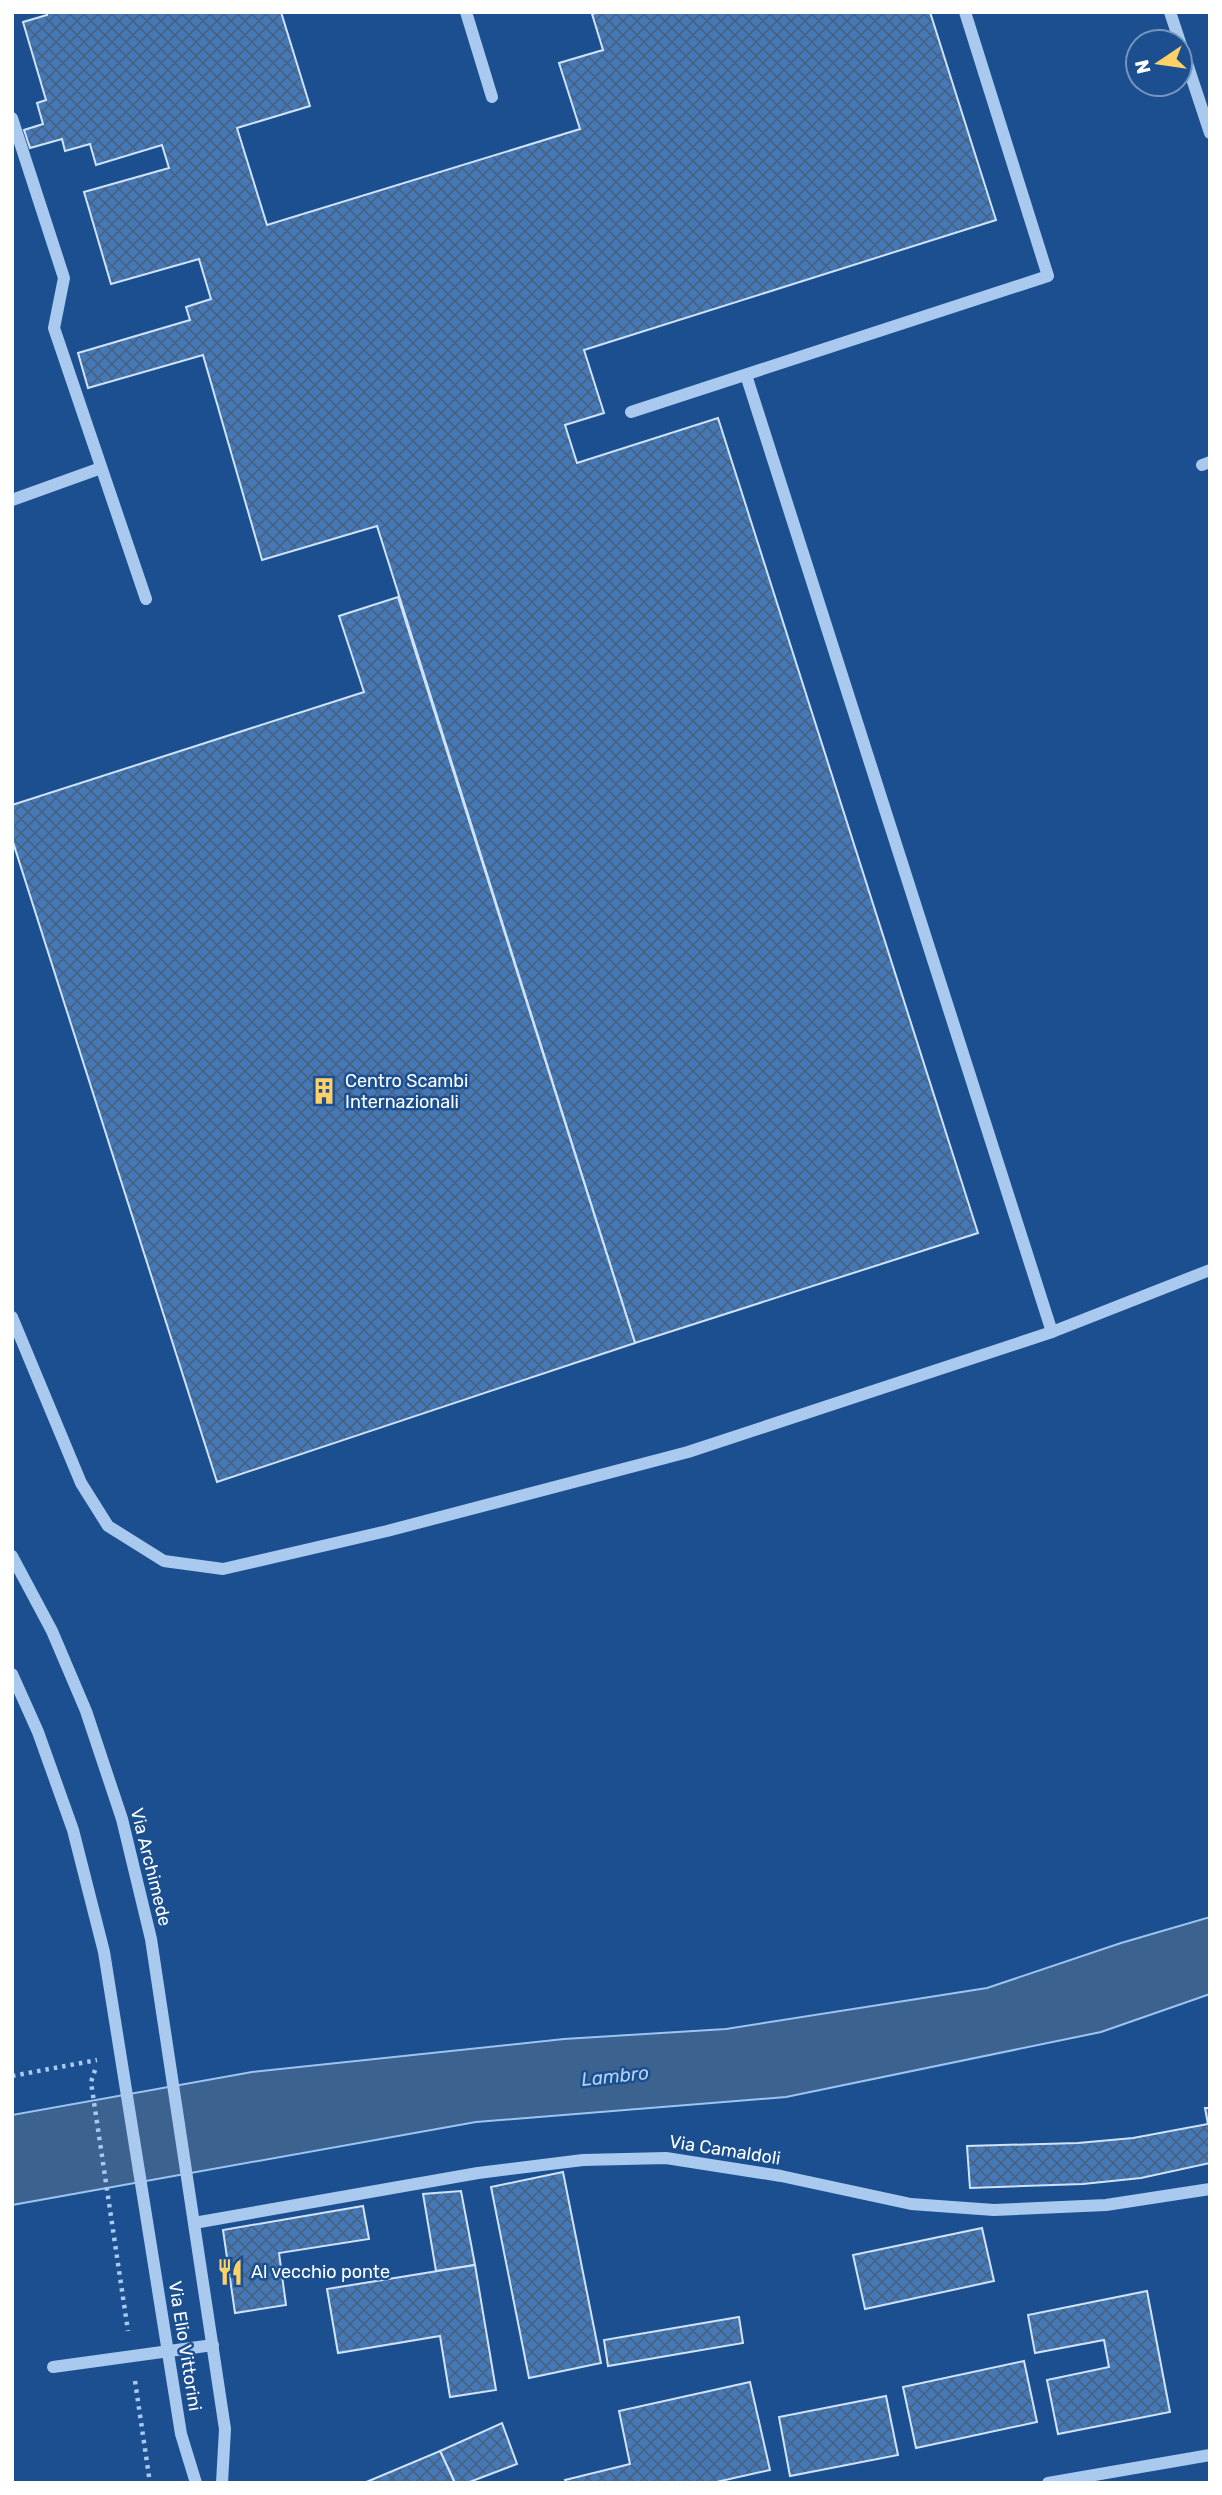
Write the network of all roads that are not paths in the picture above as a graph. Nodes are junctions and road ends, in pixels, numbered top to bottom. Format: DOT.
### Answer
graph roads {
  1 [pos="466,12"];
  2 [pos="965,12"];
  3 [pos="1171,12"];
  4 [pos="492,96"];
  5 [pos="12,118"];
  6 [pos="1210,133"];
  7 [pos="746,375"];
  8 [pos="631,412"];
  9 [pos="101,468"];
  10 [pos="12,500"];
  11 [pos="146,599"];
  12 [pos="1210,1270"];
  13 [pos="12,1317"];
  14 [pos="1052,1332"];
  15 [pos="12,1556"];
  16 [pos="12,1674"];
  17 [pos="1210,2189"];
  18 [pos="191,2205"];
  19 [pos="194,2223"];
  20 [pos="213,2345"];
  21 [pos="169,2351"];
  22 [pos="53,2367"];
  23 [pos="1210,2455"];
  24 [pos="196,2483"];
  25 [pos="222,2483"];
  26 [pos="1048,2483"];
  1 -- 4 [label="street"];
  2 -- 7 [label="street"];
  3 -- 6 [label="street"];
  5 -- 9 [label="street"];
  7 -- 8 [label="street"];
  7 -- 14 [label="street"];
  9 -- 10 [label="street"];
  9 -- 11 [label="street"];
  12 -- 14 [label="street"];
  13 -- 14 [label="street"];
  15 -- 18 [label="street, Via Archimede"];
  16 -- 21 [label="street, Via Elio Vittorini"];
  17 -- 19 [label="street, Via Camaldoli"];
  18 -- 19 [label="street, Via Elio Vittorini"];
  19 -- 20 [label="street, Via Elio Vittorini"];
  20 -- 21 [label="street"];
  20 -- 25 [label="street, Via Elio Vittorini"];
  21 -- 22 [label="street"];
  21 -- 24 [label="street, Via Elio Vittorini"];
  23 -- 26 [label="street"];
}
